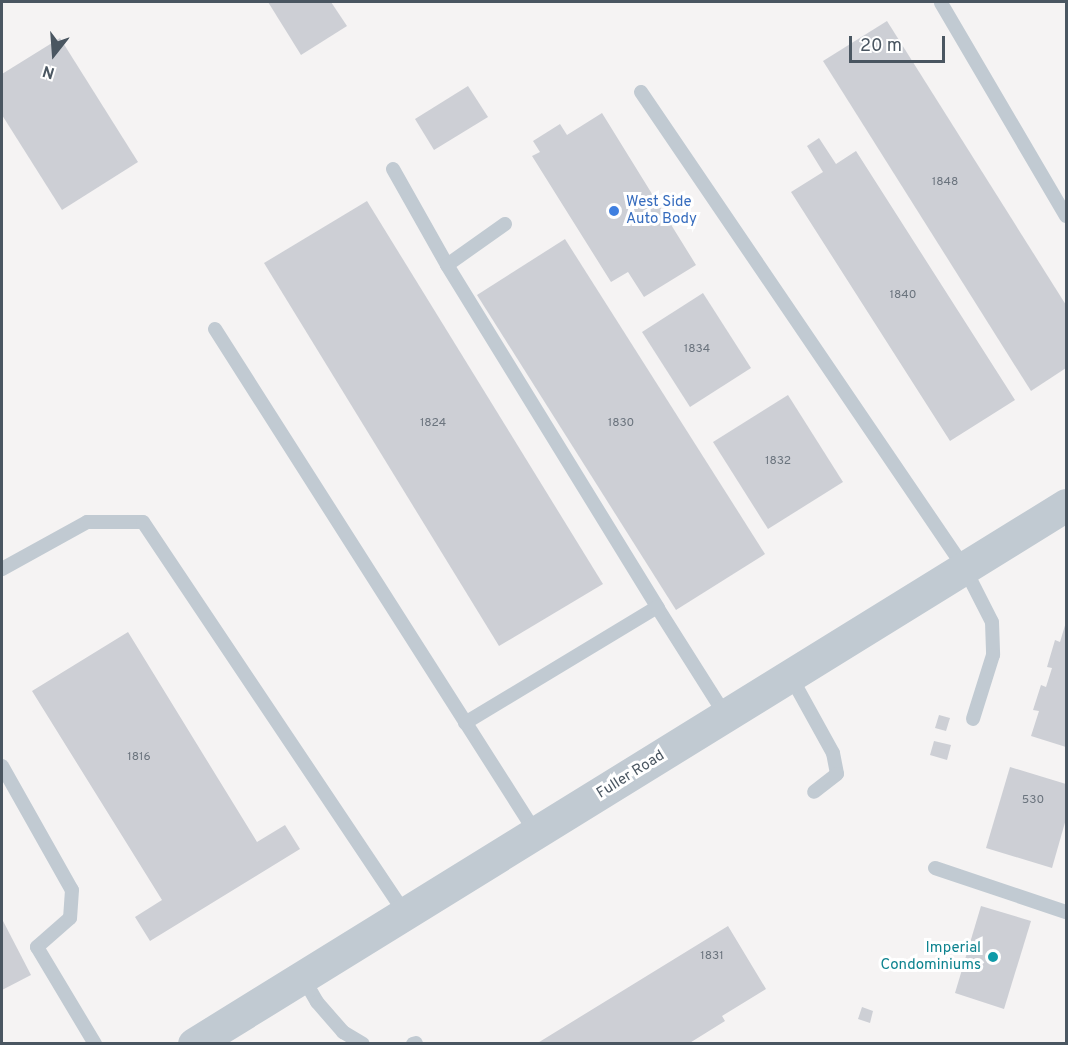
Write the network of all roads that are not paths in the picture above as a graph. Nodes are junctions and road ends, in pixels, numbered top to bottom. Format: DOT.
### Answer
graph roads {
  1 [pos="941,3"];
  2 [pos="641,92"];
  3 [pos="393,169"];
  4 [pos="1066,216"];
  5 [pos="505,224"];
  6 [pos="447,265"];
  7 [pos="215,329"];
  8 [pos="1066,506"];
  9 [pos="2,569"];
  10 [pos="965,569"];
  11 [pos="658,608"];
  12 [pos="791,677"];
  13 [pos="726,716"];
  14 [pos="973,719"];
  15 [pos="465,723"];
  16 [pos="2,766"];
  17 [pos="814,792"];
  18 [pos="536,833"];
  19 [pos="935,868"];
  20 [pos="1066,912"];
  21 [pos="405,913"];
  22 [pos="302,976"];
  23 [pos="95,1044"];
  24 [pos="194,1044"];
  25 [pos="363,1044"];
  1 -- 4 [label="lane"];
  2 -- 10 [label="lane"];
  3 -- 6 [label="lane"];
  5 -- 6 [label="lane"];
  6 -- 11 [label="lane"];
  7 -- 15 [label="lane"];
  8 -- 10 [label="street, Fuller Road"];
  9 -- 21 [label="lane"];
  10 -- 12 [label="street, Fuller Road"];
  10 -- 14 [label="lane"];
  11 -- 13 [label="lane"];
  11 -- 15 [label="lane"];
  12 -- 13 [label="street, Fuller Road"];
  12 -- 17 [label="lane"];
  13 -- 18 [label="street, Fuller Road"];
  15 -- 18 [label="lane"];
  16 -- 23 [label="lane"];
  18 -- 21 [label="street, Fuller Road"];
  19 -- 20 [label="lane"];
  21 -- 22 [label="street, Fuller Road"];
  22 -- 24 [label="street, Fuller Road"];
  22 -- 25 [label="lane"];
}
